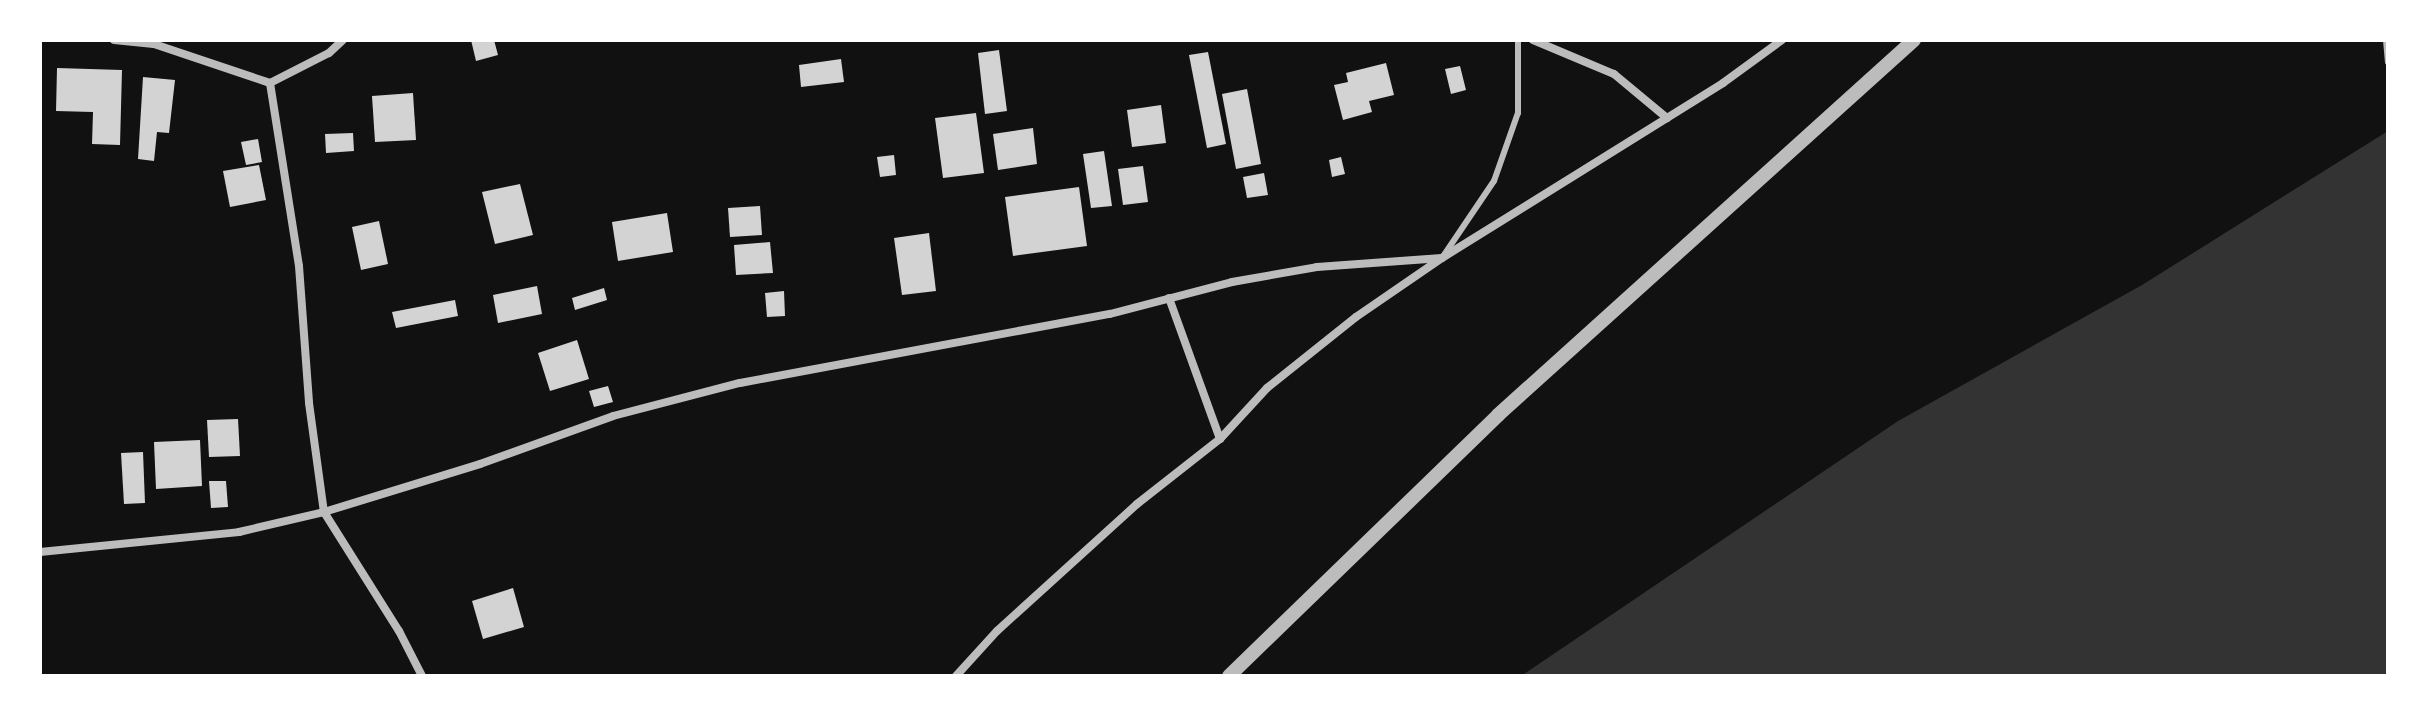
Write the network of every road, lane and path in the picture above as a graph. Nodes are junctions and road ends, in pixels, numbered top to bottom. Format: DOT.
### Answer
graph roads {
  1 [pos="114,40"];
  2 [pos="343,40"];
  3 [pos="1518,40"];
  4 [pos="1533,40"];
  5 [pos="1782,40"];
  6 [pos="1914,40"];
  7 [pos="2386,40"];
  8 [pos="2388,62"];
  9 [pos="270,83"];
  10 [pos="1667,118"];
  11 [pos="1442,258"];
  12 [pos="1169,298"];
  13 [pos="1220,439"];
  14 [pos="324,512"];
  15 [pos="40,552"];
  16 [pos="422,676"];
  17 [pos="956,676"];
  18 [pos="1229,676"];
  1 -- 9 [label="street"];
  2 -- 9 [label="street"];
  3 -- 11 [label="lane"];
  4 -- 10 [label="street"];
  5 -- 10 [label="street"];
  6 -- 18 [label="street"];
  7 -- 8 [label="lane"];
  9 -- 14 [label="street"];
  10 -- 11 [label="street"];
  11 -- 12 [label="street"];
  11 -- 13 [label="street"];
  12 -- 13 [label="street"];
  12 -- 14 [label="street"];
  13 -- 17 [label="street"];
  14 -- 15 [label="street"];
  14 -- 16 [label="street"];
}
